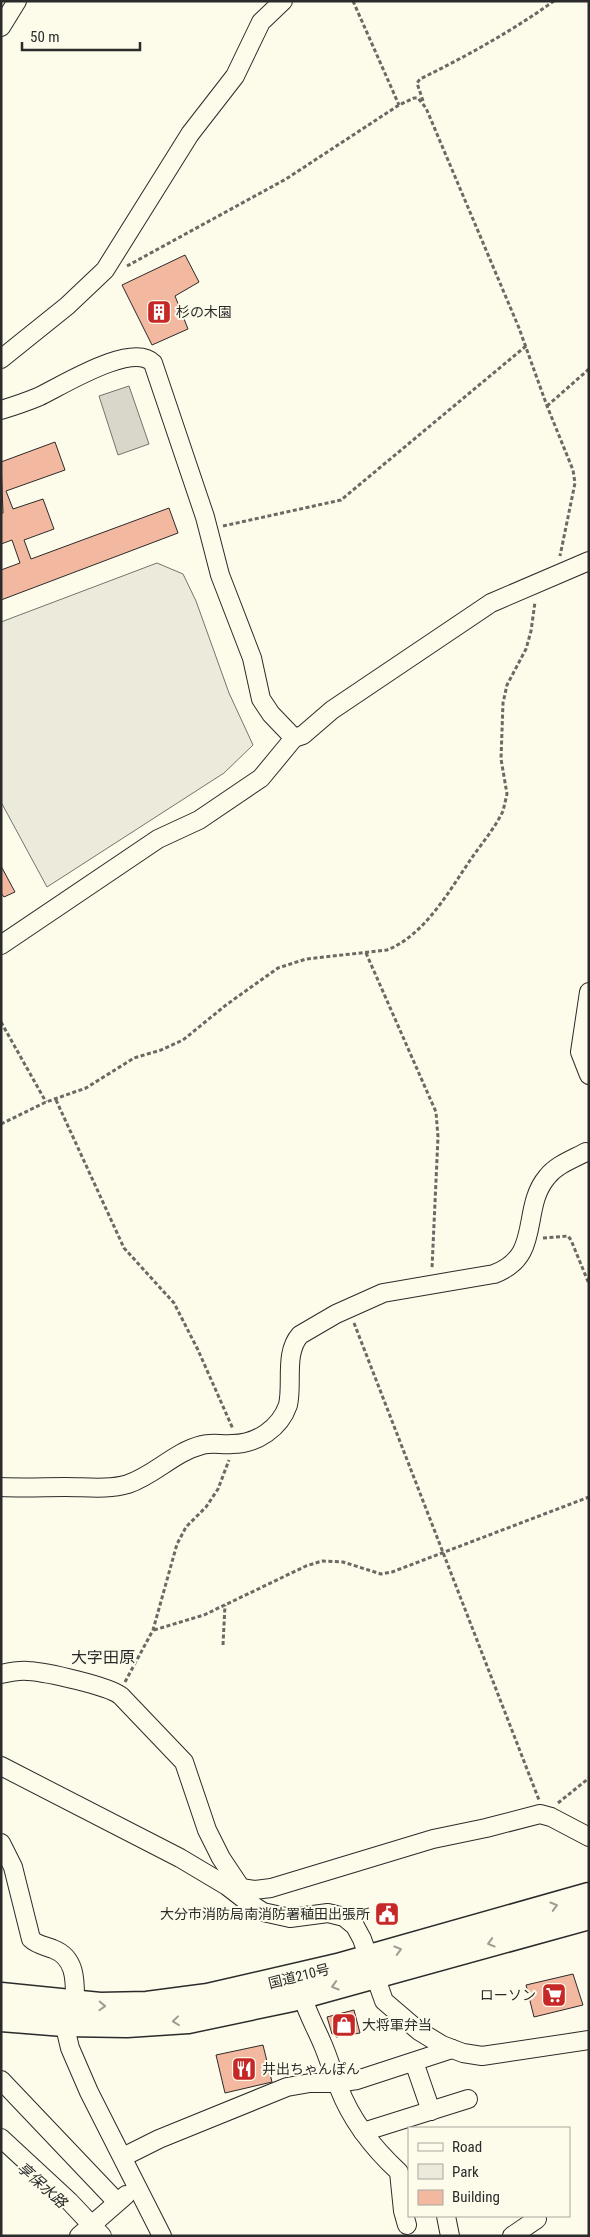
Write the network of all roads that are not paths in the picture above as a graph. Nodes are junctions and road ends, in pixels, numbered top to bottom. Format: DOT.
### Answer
graph roads {
  1 [pos="17,1"];
  2 [pos="283,1"];
  3 [pos="1,27"];
  4 [pos="1,358"];
  5 [pos="1,410"];
  6 [pos="589,561"];
  7 [pos="294,738"];
  8 [pos="1,945"];
  9 [pos="589,992"];
  10 [pos="589,1075"];
  11 [pos="587,1146"];
  12 [pos="1,1487"];
  13 [pos="1,1674"];
  14 [pos="1,1766"];
  15 [pos="589,1838"];
  16 [pos="1,1843"];
  17 [pos="240,1891"];
  18 [pos="589,1896"];
  19 [pos="589,1916"];
  20 [pos="372,1967"];
  21 [pos="302,1995"];
  22 [pos="1,1996"];
  23 [pos="70,2014"];
  24 [pos="1,2018"];
  25 [pos="589,2040"];
  26 [pos="452,2049"];
  27 [pos="414,2062"];
  28 [pos="1,2080"];
  29 [pos="337,2083"];
  30 [pos="468,2099"];
  31 [pos="431,2111"];
  32 [pos="363,2132"];
  33 [pos="1,2138"];
  34 [pos="123,2157"];
  35 [pos="138,2186"];
  36 [pos="117,2202"];
  37 [pos="446,2217"];
  38 [pos="537,2219"];
  39 [pos="407,2225"];
  40 [pos="90,2232"];
  41 [pos="162,2236"];
  42 [pos="450,2236"];
  43 [pos="512,2236"];
  1 -- 3 [label="street"];
  2 -- 4 [label="street"];
  5 -- 7 [label="street"];
  6 -- 7 [label="street"];
  7 -- 8 [label="street"];
  9 -- 10 [label="street"];
  11 -- 12 [label="street"];
  13 -- 17 [label="street"];
  14 -- 17 [label="street"];
  15 -- 17 [label="street"];
  16 -- 23 [label="street"];
  17 -- 20 [label="street"];
  20 -- 18 [label="highway, 国道210号, one-way"];
  19 -- 20 [label="highway, 国道210号, one-way"];
  20 -- 21 [label="highway, 国道210号, one-way"];
  23 -- 20 [label="highway, 国道210号, one-way"];
  20 -- 26 [label="street"];
  21 -- 23 [label="highway, 国道210号, one-way"];
  21 -- 29 [label="street"];
  22 -- 23 [label="highway, 国道210号"];
  23 -- 24 [label="highway, 国道210号"];
  23 -- 34 [label="street"];
  25 -- 26 [label="street"];
  26 -- 27 [label="street"];
  27 -- 29 [label="street"];
  27 -- 31 [label="street"];
  28 -- 36 [label="street"];
  29 -- 32 [label="street"];
  29 -- 34 [label="street"];
  30 -- 31 [label="street"];
  31 -- 32 [label="street"];
  32 -- 39 [label="street"];
  33 -- 40 [label="street"];
  34 -- 35 [label="street"];
  35 -- 36 [label="street"];
  35 -- 41 [label="street"];
  36 -- 40 [label="street"];
  37 -- 42 [label="street"];
  38 -- 43 [label="street"];
}
